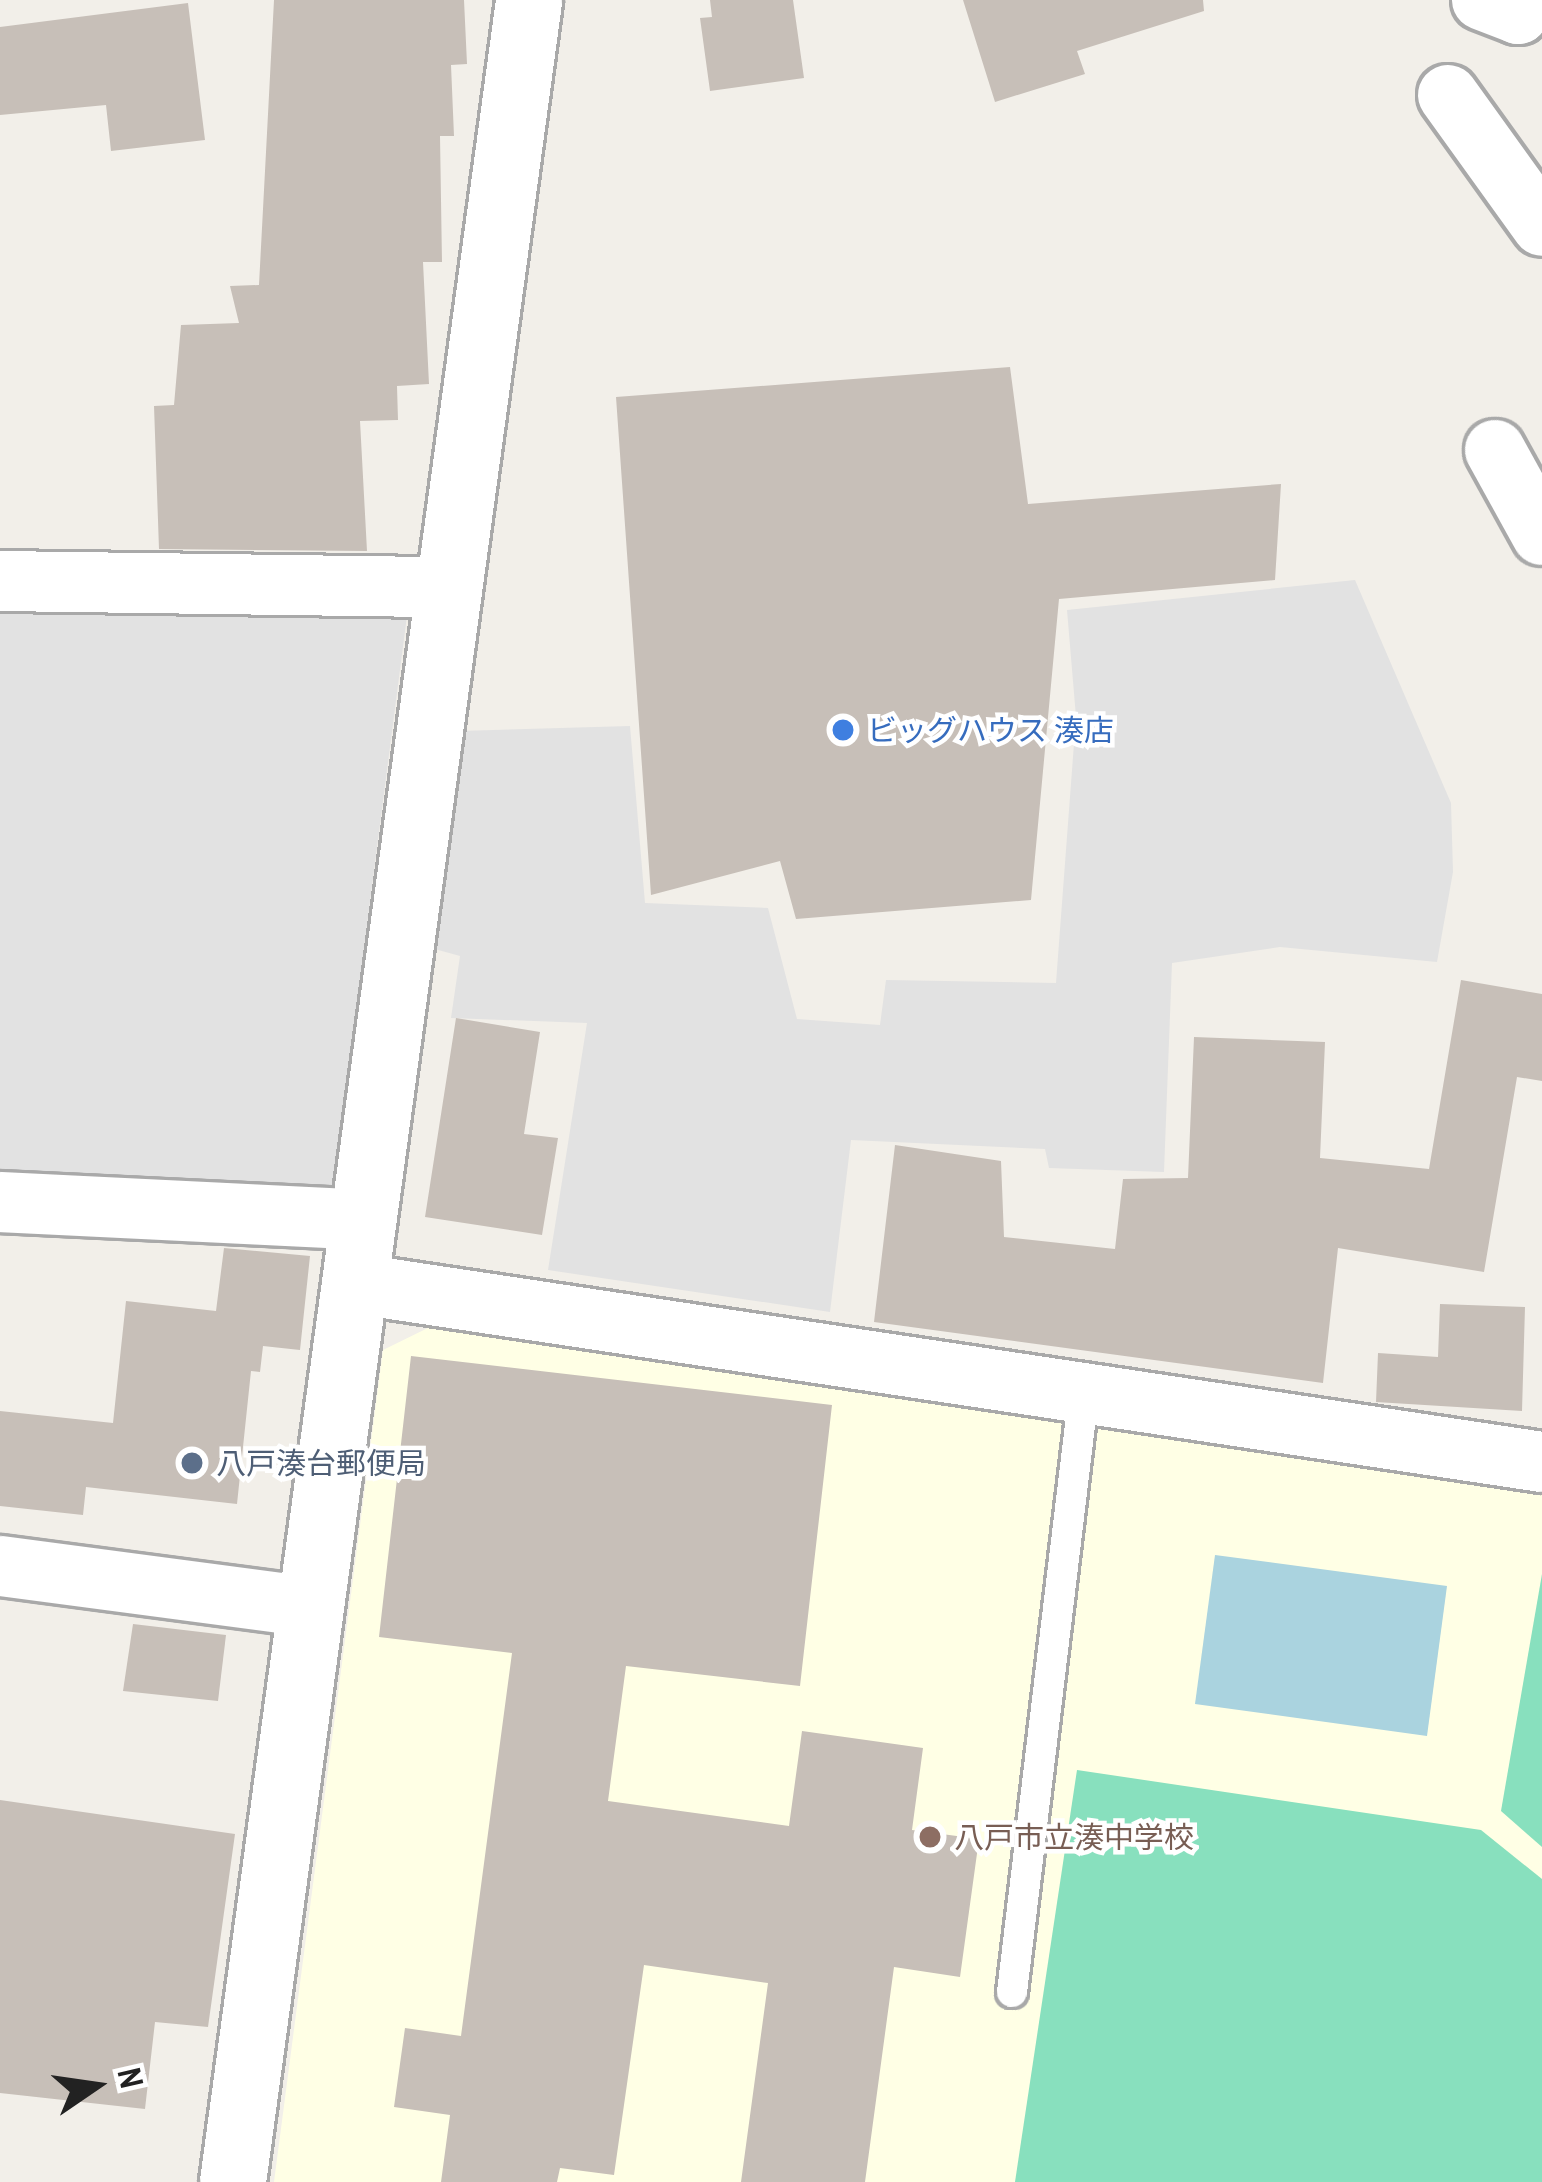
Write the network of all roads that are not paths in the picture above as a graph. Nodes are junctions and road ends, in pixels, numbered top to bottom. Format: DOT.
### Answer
graph roads {
  1 [pos="529,0"];
  2 [pos="1482,0"];
  3 [pos="1531,0"];
  4 [pos="1448,95"];
  5 [pos="1542,226"];
  6 [pos="1495,450"];
  7 [pos="1542,535"];
  8 [pos="0,581"];
  9 [pos="446,586"];
  10 [pos="0,1202"];
  11 [pos="365,1220"];
  12 [pos="358,1284"];
  13 [pos="1084,1392"];
  14 [pos="1542,1462"];
  15 [pos="0,1566"];
  16 [pos="313,1607"];
  17 [pos="1012,1992"];
  18 [pos="233,2182"];
  1 -- 9 [label="street"];
  2 -- 3 [label="street"];
  4 -- 5 [label="street"];
  6 -- 7 [label="street"];
  8 -- 9 [label="street"];
  9 -- 11 [label="street"];
  10 -- 11 [label="street"];
  11 -- 12 [label="street"];
  12 -- 13 [label="street"];
  12 -- 16 [label="street"];
  13 -- 14 [label="street"];
  13 -- 17 [label="lane"];
  15 -- 16 [label="street"];
  16 -- 18 [label="street"];
}
